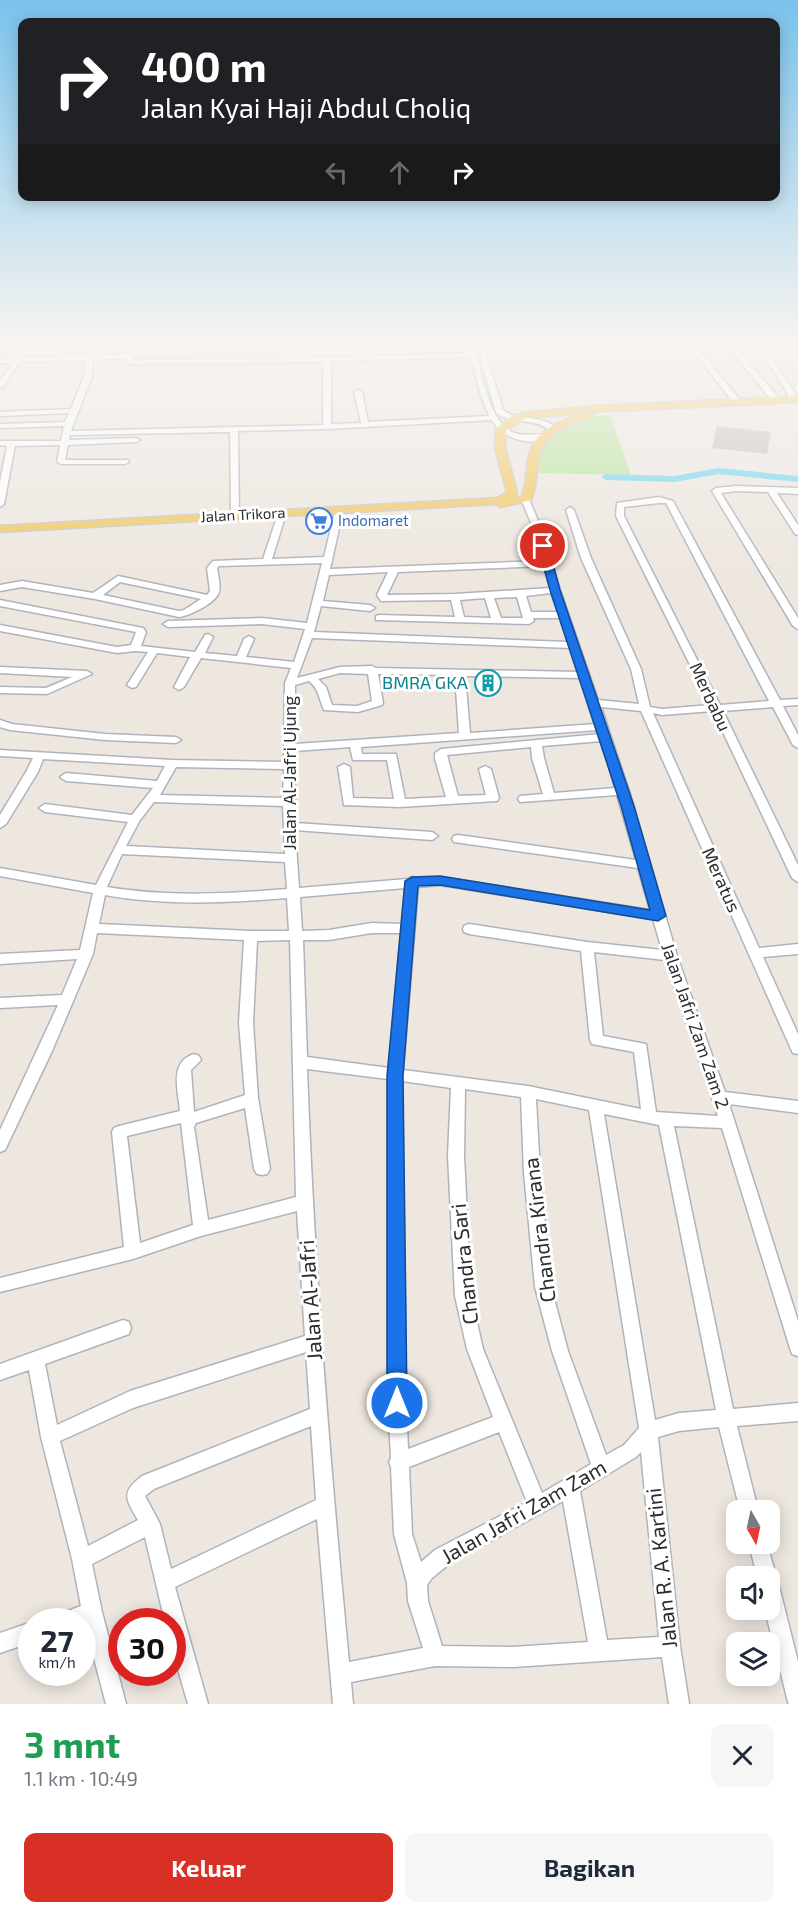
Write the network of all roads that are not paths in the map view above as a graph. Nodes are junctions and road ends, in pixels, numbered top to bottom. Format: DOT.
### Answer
graph roads {
  1 [pos="70,421"];
  2 [pos="327,421"];
  3 [pos="364,421"];
  4 [pos="446,421"];
  5 [pos="493,421"];
  6 [pos="512,421"];
  7 [pos="526,421"];
  8 [pos="572,421"];
  9 [pos="38,425"];
  10 [pos="365,425"];
  11 [pos="3,426"];
  12 [pos="327,427"];
  13 [pos="68,429"];
  14 [pos="234,429"];
  15 [pos="501,429"];
  16 [pos="548,435"];
  17 [pos="136,440"];
  18 [pos="0,442"];
  19 [pos="11,444"];
  20 [pos="34,444"];
  21 [pos="63,444"];
  22 [pos="5,454"];
  23 [pos="125,462"];
  24 [pos="3,468"];
  25 [pos="798,491"];
  26 [pos="772,492"];
  27 [pos="525,499"];
  28 [pos="0,504"];
  29 [pos="388,509"];
  30 [pos="401,509"];
  31 [pos="570,510"];
  32 [pos="338,514"];
  33 [pos="235,516"];
  34 [pos="281,517"];
  35 [pos="0,531"];
  36 [pos="798,532"];
  37 [pos="327,560"];
  38 [pos="267,561"];
  39 [pos="548,563"];
  40 [pos="394,570"];
  41 [pos="324,572"];
  42 [pos="0,589"];
  43 [pos="555,590"];
  44 [pos="521,594"];
  45 [pos="95,596"];
  46 [pos="489,596"];
  47 [pos="455,597"];
  48 [pos="210,598"];
  49 [pos="422,599"];
  50 [pos="0,603"];
  51 [pos="317,603"];
  52 [pos="370,608"];
  53 [pos="179,615"];
  54 [pos="528,615"];
  55 [pos="564,615"];
  56 [pos="379,618"];
  57 [pos="426,619"];
  58 [pos="460,620"];
  59 [pos="262,621"];
  60 [pos="497,621"];
  61 [pos="168,624"];
  62 [pos="798,626"];
  63 [pos="0,628"];
  64 [pos="308,631"];
  65 [pos="208,637"];
  66 [pos="249,639"];
  67 [pos="575,645"];
  68 [pos="135,648"];
  69 [pos="154,651"];
  70 [pos="197,656"];
  71 [pos="240,660"];
  72 [pos="298,666"];
  73 [pos="372,669"];
  74 [pos="0,670"];
  75 [pos="460,672"];
  76 [pos="585,675"];
  77 [pos="309,677"];
  78 [pos="290,683"];
  79 [pos="132,685"];
  80 [pos="179,687"];
  81 [pos="0,690"];
  82 [pos="798,702"];
  83 [pos="594,703"];
  84 [pos="775,703"];
  85 [pos="714,708"];
  86 [pos="646,710"];
  87 [pos="5,725"];
  88 [pos="603,732"];
  89 [pos="105,736"];
  90 [pos="0,737"];
  91 [pos="465,737"];
  92 [pos="176,740"];
  93 [pos="536,742"];
  94 [pos="355,744"];
  95 [pos="798,745"];
  96 [pos="290,748"];
  97 [pos="0,753"];
  98 [pos="40,754"];
  99 [pos="98,759"];
  100 [pos="172,763"];
  101 [pos="290,766"];
  102 [pos="344,767"];
  103 [pos="485,769"];
  104 [pos="66,777"];
  105 [pos="161,785"];
  106 [pos="623,791"];
  107 [pos="550,797"];
  108 [pos="151,798"];
  109 [pos="524,799"];
  110 [pos="453,800"];
  111 [pos="290,802"];
  112 [pos="400,803"];
  113 [pos="45,808"];
  114 [pos="135,819"];
  115 [pos="0,824"];
  116 [pos="289,826"];
  117 [pos="432,836"];
  118 [pos="458,839"];
  119 [pos="119,850"];
  120 [pos="291,858"];
  121 [pos="644,865"];
  122 [pos="0,872"];
  123 [pos="798,878"];
  124 [pos="412,881"];
  125 [pos="100,890"];
  126 [pos="293,895"];
  127 [pos="658,916"];
  128 [pos="92,928"];
  129 [pos="407,929"];
  130 [pos="469,929"];
  131 [pos="296,935"];
  132 [pos="250,936"];
  133 [pos="587,947"];
  134 [pos="798,949"];
  135 [pos="754,953"];
  136 [pos="86,954"];
  137 [pos="670,956"];
  138 [pos="0,960"];
  139 [pos="65,1000"];
  140 [pos="0,1003"];
  141 [pos="798,1049"];
  142 [pos="194,1060"];
  143 [pos="299,1062"];
  144 [pos="395,1076"];
  145 [pos="458,1082"];
  146 [pos="528,1092"];
  147 [pos="719,1097"];
  148 [pos="251,1099"];
  149 [pos="596,1107"];
  150 [pos="798,1107"];
  151 [pos="649,1117"];
  152 [pos="188,1119"];
  153 [pos="665,1120"];
  154 [pos="728,1122"];
  155 [pos="0,1146"];
  156 [pos="262,1169"];
  157 [pos="304,1202"];
  158 [pos="201,1229"];
  159 [pos="133,1252"];
  160 [pos="0,1285"];
  161 [pos="123,1328"];
  162 [pos="314,1341"];
  163 [pos="798,1348"];
  164 [pos="36,1359"];
  165 [pos="0,1372"];
  166 [pos="798,1412"];
  167 [pos="319,1414"];
  168 [pos="726,1418"];
  169 [pos="503,1422"];
  170 [pos="648,1431"];
  171 [pos="50,1437"];
  172 [pos="398,1462"];
  173 [pos="602,1468"];
  174 [pos="570,1487"];
  175 [pos="746,1500"];
  176 [pos="325,1505"];
  177 [pos="538,1506"];
  178 [pos="151,1524"];
  179 [pos="82,1559"];
  180 [pos="164,1582"];
  181 [pos="417,1583"];
  182 [pos="91,1608"];
  183 [pos="778,1620"];
  184 [pos="96,1627"];
  185 [pos="18,1637"];
  186 [pos="0,1643"];
  187 [pos="670,1646"];
  188 [pos="598,1650"];
  189 [pos="435,1656"];
  190 [pos="341,1674"];
  191 [pos="798,1702"];
  192 [pos="116,1704"];
  193 [pos="198,1704"];
  194 [pos="343,1704"];
  195 [pos="679,1704"];
  1 -- 13 [label="street"];
  2 -- 12 [label="street"];
  3 -- 10 [label="street"];
  4 -- 10 [label="street"];
  5 -- 15 [label="street"];
  6 -- 15 [label="main road"];
  7 -- 16 [label="street"];
  8 -- 16 [label="main road"];
  9 -- 11 [label="street"];
  9 -- 13 [label="street"];
  9 -- 20 [label="street"];
  10 -- 12 [label="street"];
  11 -- 18 [label="street"];
  12 -- 14 [label="street"];
  13 -- 14 [label="street"];
  13 -- 21 [label="street"];
  14 -- 33 [label="street"];
  15 -- 16 [label="street"];
  15 -- 30 [label="main road, Jalan Trikora"];
  16 -- 27 [label="main road"];
  17 -- 21 [label="street"];
  18 -- 19 [label="street"];
  19 -- 20 [label="street"];
  19 -- 22 [label="street"];
  20 -- 21 [label="street"];
  21 -- 23 [label="street"];
  22 -- 24 [label="street"];
  24 -- 28 [label="street"];
  25 -- 26 [label="street"];
  26 -- 36 [label="street"];
  26 -- 62 [label="street"];
  27 -- 30 [label="main road, Jalan Trikora"];
  27 -- 39 [label="street, Jalan Jafri Zam Zam 2"];
  29 -- 30 [label="main road, Jalan Trikora"];
  29 -- 32 [label="main road, Jalan Trikora"];
  29 -- 33 [label="main road, Jalan Trikora"];
  31 -- 86 [label="street, Meratus"];
  32 -- 34 [label="main road, Jalan Trikora"];
  32 -- 37 [label="street, Jalan Al-Jafri Ujung"];
  33 -- 35 [label="main road, Jalan Trikora"];
  34 -- 35 [label="main road, Jalan Trikora"];
  34 -- 38 [label="street"];
  37 -- 38 [label="street"];
  37 -- 41 [label="street, Jalan Al-Jafri Ujung"];
  38 -- 48 [label="street"];
  39 -- 40 [label="street"];
  39 -- 43 [label="street, Jalan Jafri Zam Zam 2"];
  40 -- 41 [label="street"];
  40 -- 49 [label="street"];
  41 -- 51 [label="street, Jalan Al-Jafri Ujung"];
  42 -- 45 [label="street"];
  43 -- 44 [label="street"];
  43 -- 55 [label="street, Jalan Jafri Zam Zam 2"];
  44 -- 46 [label="street"];
  44 -- 54 [label="street"];
  45 -- 48 [label="street"];
  45 -- 53 [label="street"];
  46 -- 47 [label="street"];
  46 -- 60 [label="street"];
  47 -- 49 [label="street"];
  47 -- 58 [label="street"];
  48 -- 53 [label="street"];
  49 -- 57 [label="street"];
  50 -- 68 [label="street"];
  51 -- 52 [label="street"];
  51 -- 64 [label="street, Jalan Al-Jafri Ujung"];
  53 -- 59 [label="street"];
  54 -- 55 [label="street"];
  54 -- 60 [label="street"];
  55 -- 67 [label="street, Jalan Jafri Zam Zam 2"];
  56 -- 57 [label="street"];
  57 -- 58 [label="street"];
  58 -- 60 [label="street"];
  59 -- 61 [label="street"];
  59 -- 64 [label="street"];
  63 -- 68 [label="street"];
  64 -- 67 [label="street"];
  64 -- 72 [label="street, Jalan Al-Jafri Ujung"];
  65 -- 70 [label="street"];
  66 -- 71 [label="street"];
  67 -- 76 [label="street, Jalan Jafri Zam Zam 2"];
  68 -- 69 [label="street"];
  69 -- 70 [label="street"];
  69 -- 79 [label="street"];
  70 -- 71 [label="street"];
  70 -- 80 [label="street"];
  71 -- 72 [label="street"];
  72 -- 78 [label="street, Jalan Al-Jafri Ujung"];
  73 -- 75 [label="street"];
  73 -- 77 [label="street"];
  73 -- 77 [label="street"];
  74 -- 81 [label="street"];
  75 -- 76 [label="street"];
  75 -- 91 [label="street"];
  76 -- 83 [label="street, Jalan Jafri Zam Zam 2"];
  77 -- 78 [label="street"];
  78 -- 96 [label="street, Jalan Al-Jafri Ujung"];
  82 -- 84 [label="street"];
  83 -- 86 [label="street"];
  83 -- 88 [label="street, Jalan Jafri Zam Zam 2"];
  84 -- 85 [label="street"];
  84 -- 85 [label="street, Merbabu"];
  84 -- 95 [label="street"];
  85 -- 86 [label="street"];
  85 -- 123 [label="street, Merbabu"];
  86 -- 135 [label="street, Meratus"];
  87 -- 89 [label="street"];
  87 -- 90 [label="street"];
  88 -- 91 [label="street"];
  88 -- 93 [label="street"];
  88 -- 106 [label="street, Jalan Jafri Zam Zam 2"];
  89 -- 92 [label="street"];
  89 -- 99 [label="street"];
  91 -- 94 [label="street"];
  93 -- 107 [label="street"];
  93 -- 110 [label="street"];
  94 -- 96 [label="street"];
  94 -- 112 [label="street"];
  96 -- 101 [label="street, Jalan Al-Jafri Ujung"];
  97 -- 98 [label="street"];
  98 -- 99 [label="street"];
  98 -- 115 [label="street"];
  99 -- 100 [label="street"];
  100 -- 101 [label="street"];
  100 -- 105 [label="street"];
  101 -- 111 [label="street, Jalan Al-Jafri Ujung"];
  102 -- 112 [label="street"];
  103 -- 110 [label="street"];
  104 -- 105 [label="street"];
  105 -- 108 [label="street"];
  106 -- 107 [label="street"];
  106 -- 121 [label="street, Jalan Jafri Zam Zam 2"];
  107 -- 109 [label="street"];
  108 -- 111 [label="street"];
  108 -- 114 [label="street"];
  110 -- 112 [label="street"];
  111 -- 116 [label="street, Jalan Al-Jafri Ujung"];
  113 -- 114 [label="street"];
  114 -- 119 [label="street"];
  116 -- 117 [label="street"];
  116 -- 120 [label="street, Jalan Al-Jafri Ujung"];
  118 -- 121 [label="street"];
  119 -- 120 [label="street"];
  119 -- 125 [label="street"];
  120 -- 126 [label="street, Jalan Al-Jafri Ujung"];
  121 -- 127 [label="street, Jalan Jafri Zam Zam 2"];
  122 -- 125 [label="street"];
  124 -- 126 [label="street"];
  124 -- 127 [label="street"];
  124 -- 129 [label="street"];
  125 -- 126 [label="street"];
  125 -- 128 [label="street"];
  126 -- 131 [label="street, Jalan Al-Jafri"];
  127 -- 137 [label="street, Jalan Jafri Zam Zam 2"];
  128 -- 132 [label="street"];
  128 -- 136 [label="street"];
  129 -- 131 [label="street"];
  129 -- 144 [label="street"];
  130 -- 133 [label="street"];
  131 -- 132 [label="street"];
  131 -- 143 [label="street, Jalan Al-Jafri"];
  132 -- 148 [label="street"];
  133 -- 137 [label="street"];
  133 -- 151 [label="street"];
  134 -- 135 [label="street"];
  135 -- 141 [label="street, Meratus"];
  136 -- 138 [label="street"];
  136 -- 139 [label="street"];
  137 -- 147 [label="street, Jalan Jafri Zam Zam 2"];
  139 -- 140 [label="street"];
  139 -- 155 [label="street"];
  142 -- 152 [label="street"];
  143 -- 144 [label="street"];
  143 -- 157 [label="street, Jalan Al-Jafri"];
  144 -- 145 [label="street"];
  144 -- 172 [label="street"];
  145 -- 146 [label="street"];
  145 -- 169 [label="street, Chandra Sari"];
  146 -- 149 [label="street"];
  146 -- 173 [label="street, Chandra Kirana"];
  147 -- 150 [label="street"];
  147 -- 154 [label="street, Jalan Jafri Zam Zam 2"];
  148 -- 152 [label="street"];
  148 -- 156 [label="street"];
  149 -- 151 [label="street"];
  149 -- 170 [label="street, Jalan R. A. Kartini"];
  151 -- 153 [label="street"];
  152 -- 158 [label="street"];
  152 -- 159 [label="street"];
  153 -- 154 [label="street"];
  153 -- 168 [label="street"];
  154 -- 163 [label="street, Jalan Jafri Zam Zam 2"];
  157 -- 158 [label="street"];
  157 -- 162 [label="street, Jalan Al-Jafri"];
  158 -- 159 [label="street"];
  159 -- 160 [label="street"];
  161 -- 164 [label="street"];
  162 -- 167 [label="street, Jalan Al-Jafri"];
  162 -- 171 [label="street"];
  164 -- 165 [label="street"];
  164 -- 171 [label="street"];
  166 -- 168 [label="street"];
  167 -- 176 [label="street, Jalan Al-Jafri"];
  167 -- 178 [label="street"];
  168 -- 170 [label="street"];
  168 -- 175 [label="street"];
  169 -- 172 [label="street"];
  169 -- 177 [label="street, Chandra Sari"];
  170 -- 173 [label="street, Jalan Jafri Zam Zam"];
  170 -- 187 [label="street, Jalan R. A. Kartini"];
  171 -- 179 [label="street"];
  172 -- 181 [label="street"];
  173 -- 174 [label="street, Jalan Jafri Zam Zam"];
  174 -- 177 [label="street, Jalan Jafri Zam Zam"];
  174 -- 188 [label="street"];
  176 -- 180 [label="street"];
  176 -- 190 [label="street, Jalan Al-Jafri"];
  177 -- 181 [label="street, Jalan Jafri Zam Zam"];
  178 -- 179 [label="street"];
  178 -- 180 [label="street"];
  179 -- 182 [label="street"];
  180 -- 193 [label="street"];
  181 -- 189 [label="street"];
  183 -- 191 [label="street"];
  184 -- 192 [label="street"];
  185 -- 186 [label="street"];
  187 -- 188 [label="street"];
  187 -- 195 [label="street, Jalan R. A. Kartini"];
  188 -- 189 [label="street"];
  189 -- 190 [label="street"];
  190 -- 194 [label="street, Jalan Al-Jafri"];
}
